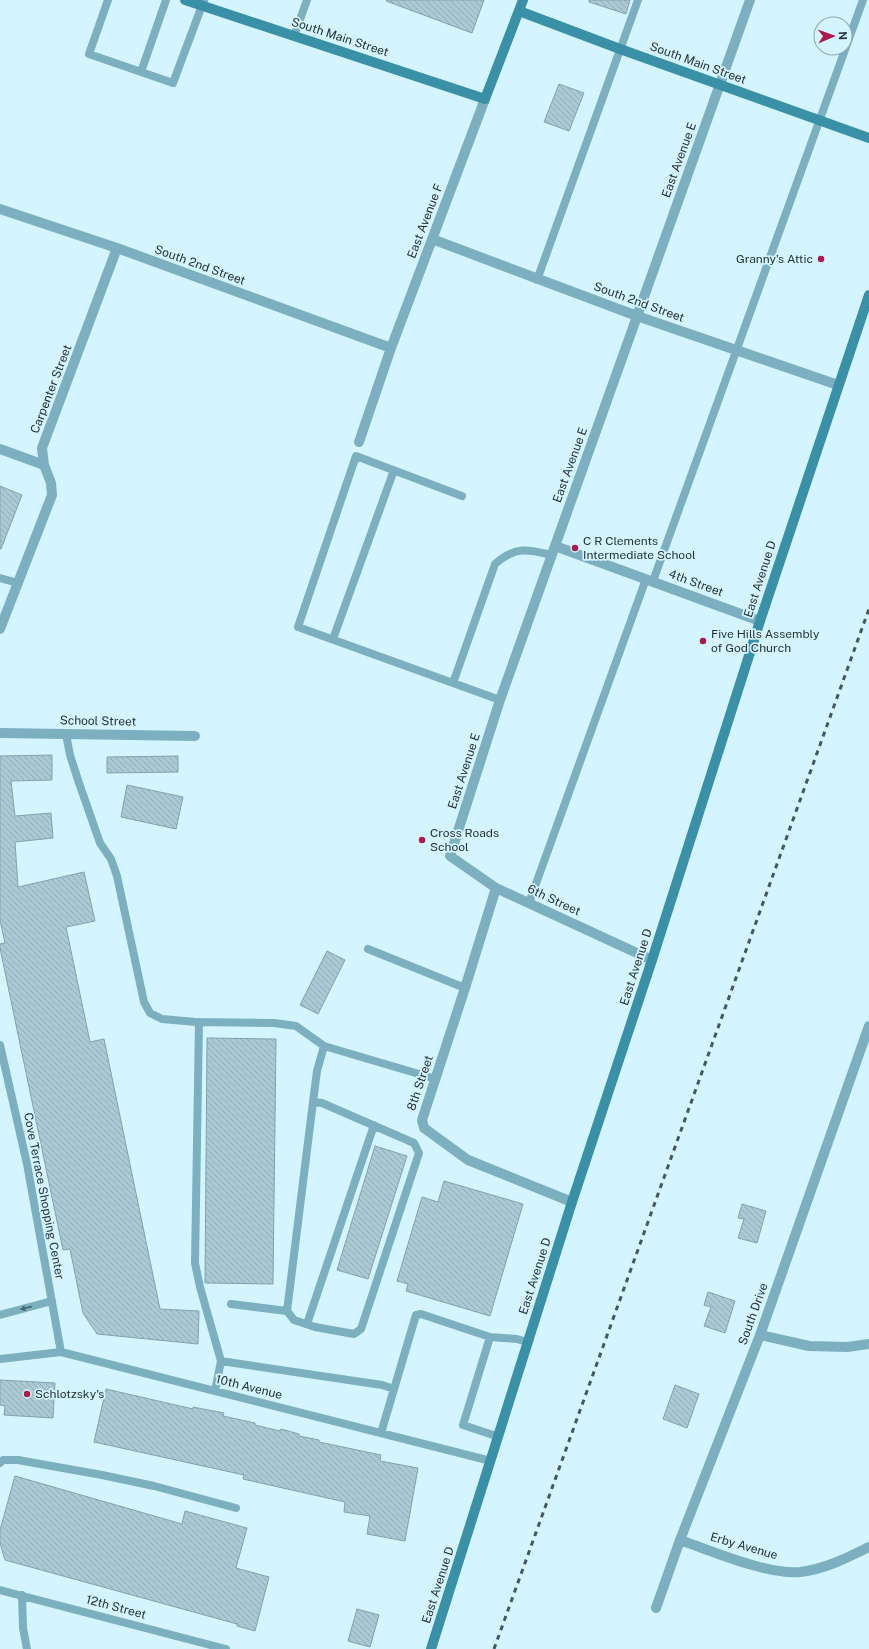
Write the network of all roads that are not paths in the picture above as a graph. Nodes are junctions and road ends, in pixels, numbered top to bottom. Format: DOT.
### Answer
graph roads {
  1 [pos="108,0"];
  2 [pos="166,0"];
  3 [pos="185,0"];
  4 [pos="307,0"];
  5 [pos="523,0"];
  6 [pos="638,0"];
  7 [pos="750,0"];
  8 [pos="863,0"];
  9 [pos="203,3"];
  10 [pos="519,10"];
  11 [pos="294,36"];
  12 [pos="620,49"];
  13 [pos="141,72"];
  14 [pos="719,85"];
  15 [pos="485,99"];
  16 [pos="820,121"];
  17 [pos="869,138"];
  18 [pos="0,209"];
  19 [pos="432,239"];
  20 [pos="117,248"];
  21 [pos="538,280"];
  22 [pos="869,295"];
  23 [pos="637,316"];
  24 [pos="390,348"];
  25 [pos="736,351"];
  26 [pos="838,385"];
  27 [pos="359,442"];
  28 [pos="0,449"];
  29 [pos="44,465"];
  30 [pos="394,470"];
  31 [pos="462,496"];
  32 [pos="553,550"];
  33 [pos="0,578"];
  34 [pos="649,580"];
  35 [pos="18,583"];
  36 [pos="760,621"];
  37 [pos="0,629"];
  38 [pos="333,639"];
  39 [pos="453,683"];
  40 [pos="500,700"];
  41 [pos="0,733"];
  42 [pos="66,734"];
  43 [pos="195,736"];
  44 [pos="450,856"];
  45 [pos="496,888"];
  46 [pos="529,903"];
  47 [pos="368,949"];
  48 [pos="652,960"];
  49 [pos="465,988"];
  50 [pos="199,1022"];
  51 [pos="869,1026"];
  52 [pos="0,1046"];
  53 [pos="324,1046"];
  54 [pos="436,1080"];
  55 [pos="313,1102"];
  56 [pos="374,1125"];
  57 [pos="572,1202"];
  58 [pos="52,1302"];
  59 [pos="231,1304"];
  60 [pos="287,1311"];
  61 [pos="0,1315"];
  62 [pos="307,1324"];
  63 [pos="760,1335"];
  64 [pos="490,1337"];
  65 [pos="527,1342"];
  66 [pos="869,1344"];
  67 [pos="61,1352"];
  68 [pos="0,1359"];
  69 [pos="220,1361"];
  70 [pos="394,1389"];
  71 [pos="215,1391"];
  72 [pos="380,1433"];
  73 [pos="498,1437"];
  74 [pos="491,1461"];
  75 [pos="0,1463"];
  76 [pos="236,1508"];
  77 [pos="680,1540"];
  78 [pos="869,1547"];
  79 [pos="0,1588"];
  80 [pos="22,1595"];
  81 [pos="656,1608"];
  82 [pos="27,1649"];
  83 [pos="224,1649"];
  84 [pos="431,1649"];
  1 -- 13 [label="lane"];
  2 -- 13 [label="lane"];
  3 -- 9 [label="main road, South Main Street"];
  4 -- 11 [label="lane"];
  5 -- 10 [label="main road, East Avenue F"];
  6 -- 12 [label="lane"];
  7 -- 14 [label="street, East Avenue E"];
  8 -- 16 [label="lane"];
  9 -- 11 [label="main road, South Main Street"];
  9 -- 13 [label="lane"];
  10 -- 12 [label="main road, South Main Street"];
  10 -- 15 [label="main road, East Avenue F"];
  11 -- 15 [label="main road, South Main Street"];
  12 -- 14 [label="main road, South Main Street"];
  12 -- 21 [label="lane"];
  14 -- 16 [label="main road, South Main Street"];
  14 -- 23 [label="street, East Avenue E"];
  15 -- 19 [label="street, East Avenue F"];
  16 -- 17 [label="main road, South Main Street"];
  16 -- 25 [label="lane"];
  18 -- 20 [label="street, South 2nd Street"];
  19 -- 21 [label="street, South 2nd Street"];
  19 -- 24 [label="street, East Avenue F"];
  20 -- 24 [label="street, South 2nd Street"];
  20 -- 29 [label="street, Carpenter Street"];
  21 -- 23 [label="street, South 2nd Street"];
  22 -- 26 [label="main road, East Avenue D"];
  23 -- 25 [label="street, South 2nd Street"];
  23 -- 32 [label="street, East Avenue E"];
  24 -- 27 [label="street, East Avenue F"];
  25 -- 26 [label="street, South 2nd Street"];
  25 -- 34 [label="lane"];
  26 -- 36 [label="main road, East Avenue D"];
  28 -- 29 [label="street"];
  29 -- 35 [label="street, Carpenter Street"];
  30 -- 31 [label="lane"];
  30 -- 38 [label="lane"];
  30 -- 38 [label="lane"];
  32 -- 34 [label="street, 4th Street"];
  32 -- 39 [label="lane"];
  32 -- 40 [label="street, East Avenue E"];
  33 -- 35 [label="lane"];
  34 -- 36 [label="street, 4th Street"];
  34 -- 46 [label="lane"];
  35 -- 37 [label="street, Carpenter Street"];
  36 -- 48 [label="main road, East Avenue D"];
  38 -- 39 [label="lane"];
  39 -- 40 [label="lane"];
  40 -- 44 [label="street, East Avenue E"];
  41 -- 42 [label="street, School Street"];
  42 -- 43 [label="street, School Street"];
  42 -- 50 [label="lane"];
  44 -- 45 [label="street, 6th Street"];
  45 -- 46 [label="street, 6th Street"];
  45 -- 49 [label="street, 8th Street"];
  46 -- 48 [label="street, 6th Street"];
  47 -- 49 [label="lane"];
  48 -- 57 [label="main road, East Avenue D"];
  49 -- 54 [label="street, 8th Street"];
  50 -- 53 [label="lane"];
  50 -- 69 [label="lane"];
  51 -- 63 [label="street, South Drive"];
  52 -- 58 [label="lane, Cove Terrace Shopping Center"];
  53 -- 54 [label="lane"];
  53 -- 55 [label="lane"];
  54 -- 57 [label="street, 8th Street"];
  55 -- 56 [label="lane"];
  55 -- 60 [label="lane"];
  56 -- 62 [label="lane"];
  56 -- 62 [label="lane"];
  57 -- 65 [label="main road, East Avenue D"];
  58 -- 61 [label="lane, one-way"];
  58 -- 67 [label="lane, Cove Terrace Shopping Center"];
  59 -- 60 [label="lane"];
  60 -- 62 [label="lane"];
  63 -- 66 [label="street"];
  63 -- 77 [label="street, South Drive"];
  64 -- 65 [label="lane"];
  64 -- 70 [label="lane"];
  64 -- 73 [label="lane"];
  65 -- 73 [label="main road, East Avenue D"];
  67 -- 68 [label="lane, 10th Avenue"];
  67 -- 71 [label="lane, 10th Avenue"];
  69 -- 70 [label="lane"];
  69 -- 71 [label="lane"];
  70 -- 72 [label="lane"];
  71 -- 72 [label="lane, 10th Avenue"];
  72 -- 74 [label="lane, 10th Avenue"];
  73 -- 74 [label="main road, East Avenue D"];
  74 -- 84 [label="main road, East Avenue D"];
  75 -- 76 [label="lane"];
  77 -- 78 [label="street, Erby Avenue"];
  77 -- 81 [label="street, South Drive"];
  79 -- 80 [label="lane, 12th Street"];
  80 -- 82 [label="lane"];
  80 -- 83 [label="lane, 12th Street"];
}
